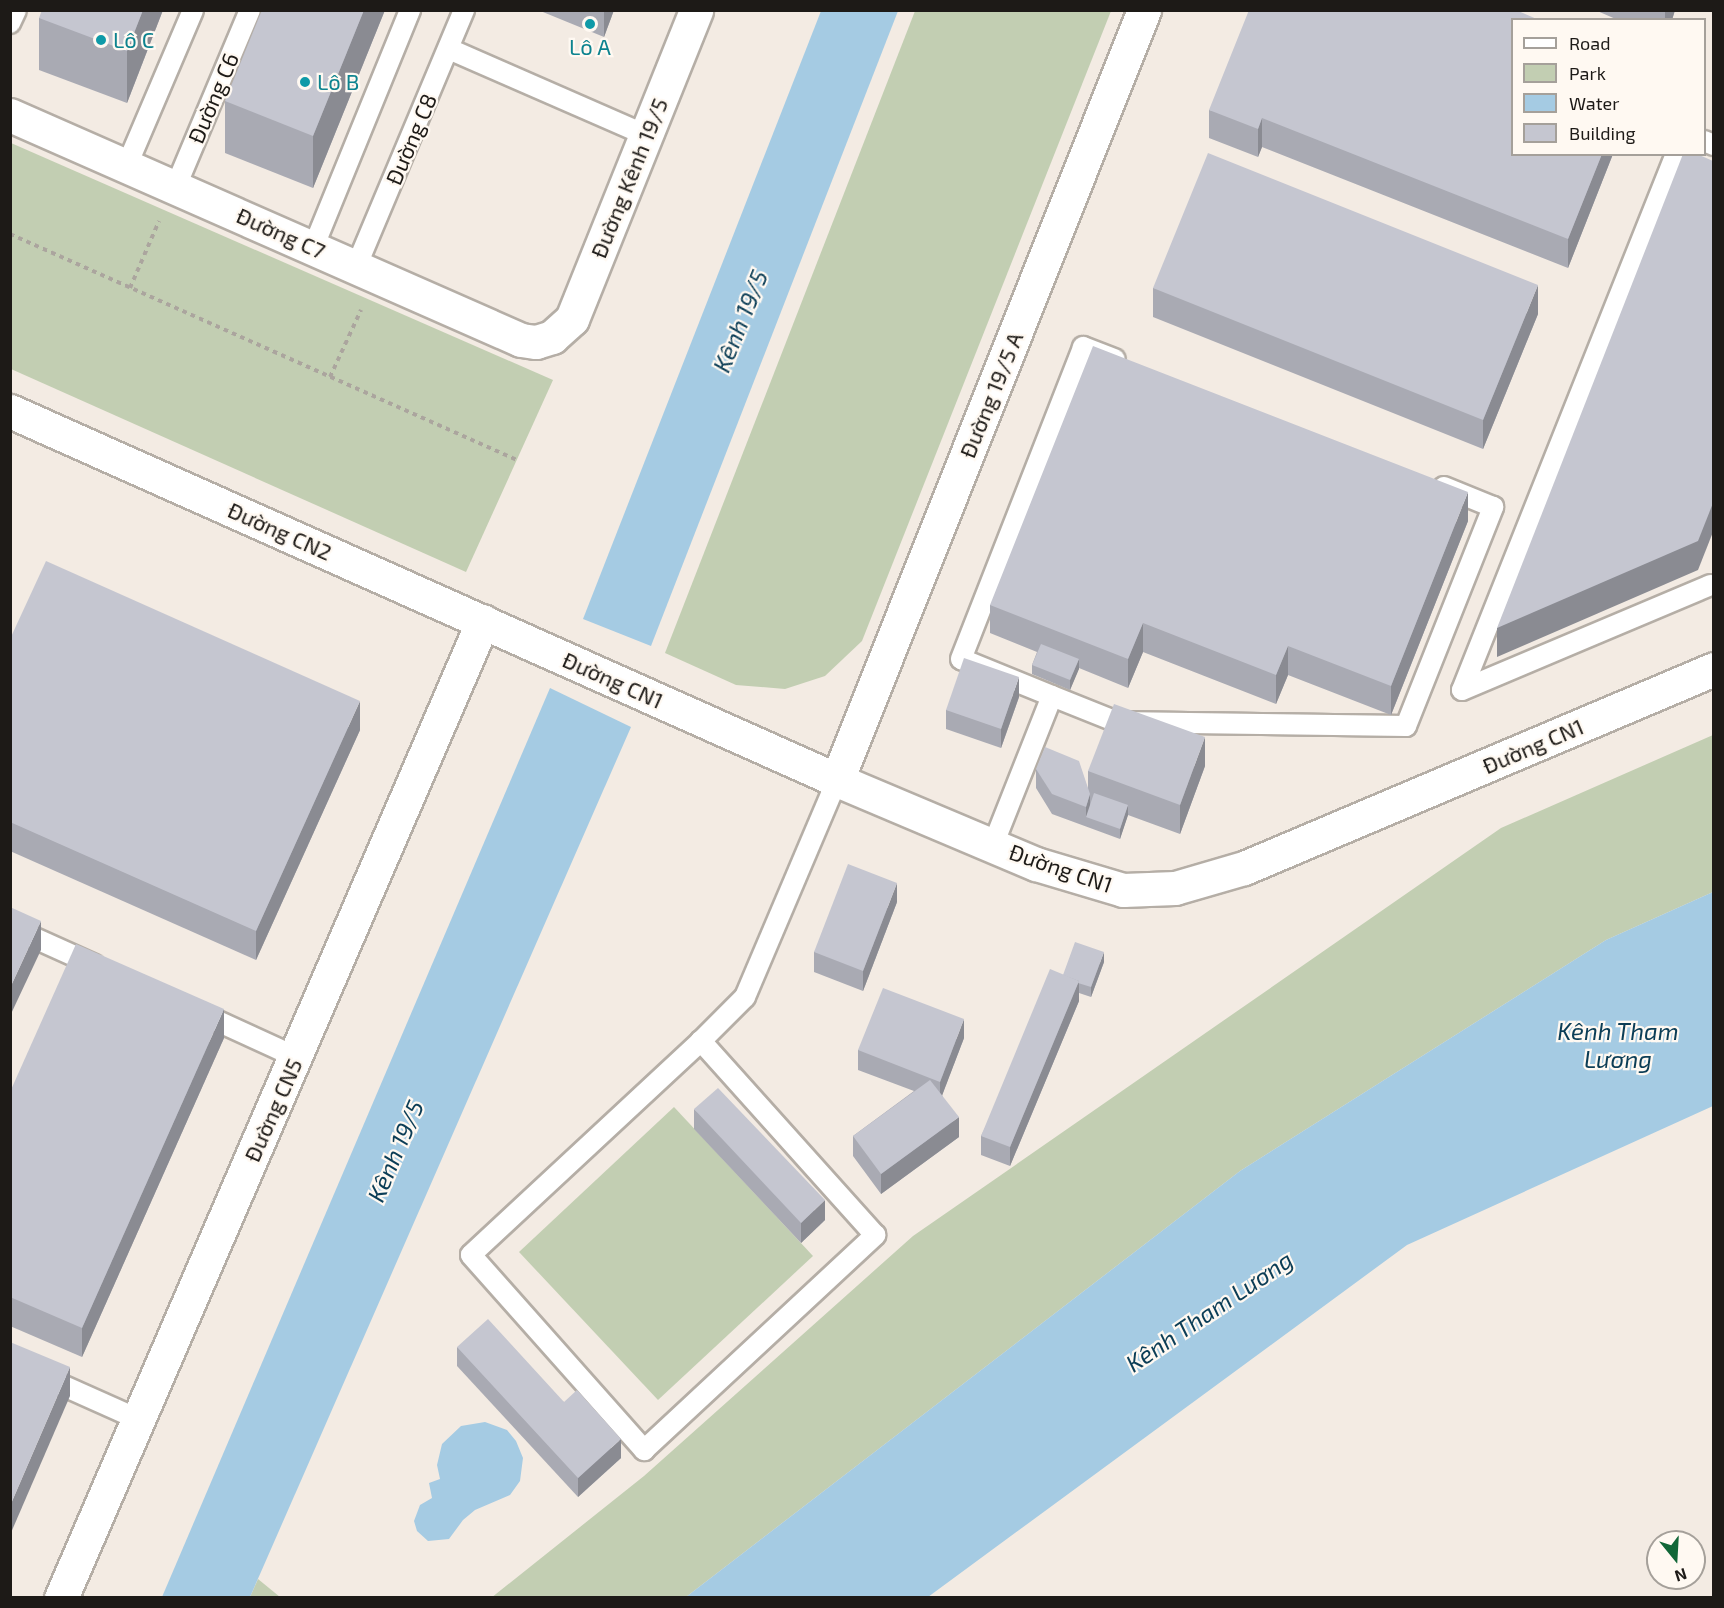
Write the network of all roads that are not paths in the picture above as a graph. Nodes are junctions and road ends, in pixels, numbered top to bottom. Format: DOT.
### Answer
graph roads {
  1 [pos="16,10"];
  2 [pos="193,10"];
  3 [pos="250,10"];
  4 [pos="410,10"];
  5 [pos="464,10"];
  6 [pos="696,10"];
  7 [pos="1144,10"];
  8 [pos="10,23"];
  9 [pos="449,49"];
  10 [pos="10,115"];
  11 [pos="646,135"];
  12 [pos="1676,156"];
  13 [pos="127,165"];
  14 [pos="176,186"];
  15 [pos="313,248"];
  16 [pos="357,267"];
  17 [pos="552,337"];
  18 [pos="1138,368"];
  19 [pos="10,411"];
  20 [pos="1427,481"];
  21 [pos="1713,585"];
  22 [pos="483,621"];
  23 [pos="549,652"];
  24 [pos="1713,669"];
  25 [pos="1052,696"];
  26 [pos="837,780"];
  27 [pos="993,845"];
  28 [pos="10,927"];
  29 [pos="76,957"];
  30 [pos="108,971"];
  31 [pos="67,978"];
  32 [pos="181,1005"];
  33 [pos="701,1041"];
  34 [pos="296,1057"];
  35 [pos="10,1362"];
  36 [pos="138,1419"];
  37 [pos="61,1598"];
  1 -- 8 [label="lane"];
  2 -- 13 [label="lane"];
  3 -- 14 [label="lane, Đường C6"];
  4 -- 15 [label="lane"];
  5 -- 9 [label="lane, Đường C8"];
  6 -- 11 [label="street, Đường Kênh 19/5"];
  7 -- 26 [label="street, Đường 19/5 A"];
  9 -- 11 [label="lane"];
  9 -- 16 [label="lane, Đường C8"];
  10 -- 13 [label="street, Đường C7"];
  11 -- 17 [label="street, Đường Kênh 19/5"];
  12 -- 21 [label="lane"];
  13 -- 14 [label="street, Đường C7"];
  14 -- 15 [label="street, Đường C7"];
  15 -- 16 [label="street, Đường C7"];
  16 -- 17 [label="street, Đường C7"];
  18 -- 25 [label="lane"];
  19 -- 22 [label="street, Đường CN2"];
  20 -- 25 [label="lane"];
  22 -- 23 [label="street, Đường CN2"];
  22 -- 34 [label="street, Đường CN5"];
  23 -- 26 [label="street, Đường CN1"];
  24 -- 27 [label="street, Đường CN1"];
  25 -- 27 [label="lane"];
  26 -- 27 [label="street, Đường CN1"];
  26 -- 33 [label="lane"];
  28 -- 29 [label="lane"];
  29 -- 30 [label="lane"];
  29 -- 31 [label="lane"];
  32 -- 34 [label="lane"];
  33 -- 33 [label="lane"];
  34 -- 36 [label="street, Đường CN5"];
  35 -- 36 [label="lane"];
  36 -- 37 [label="street, Đường CN5"];
}
